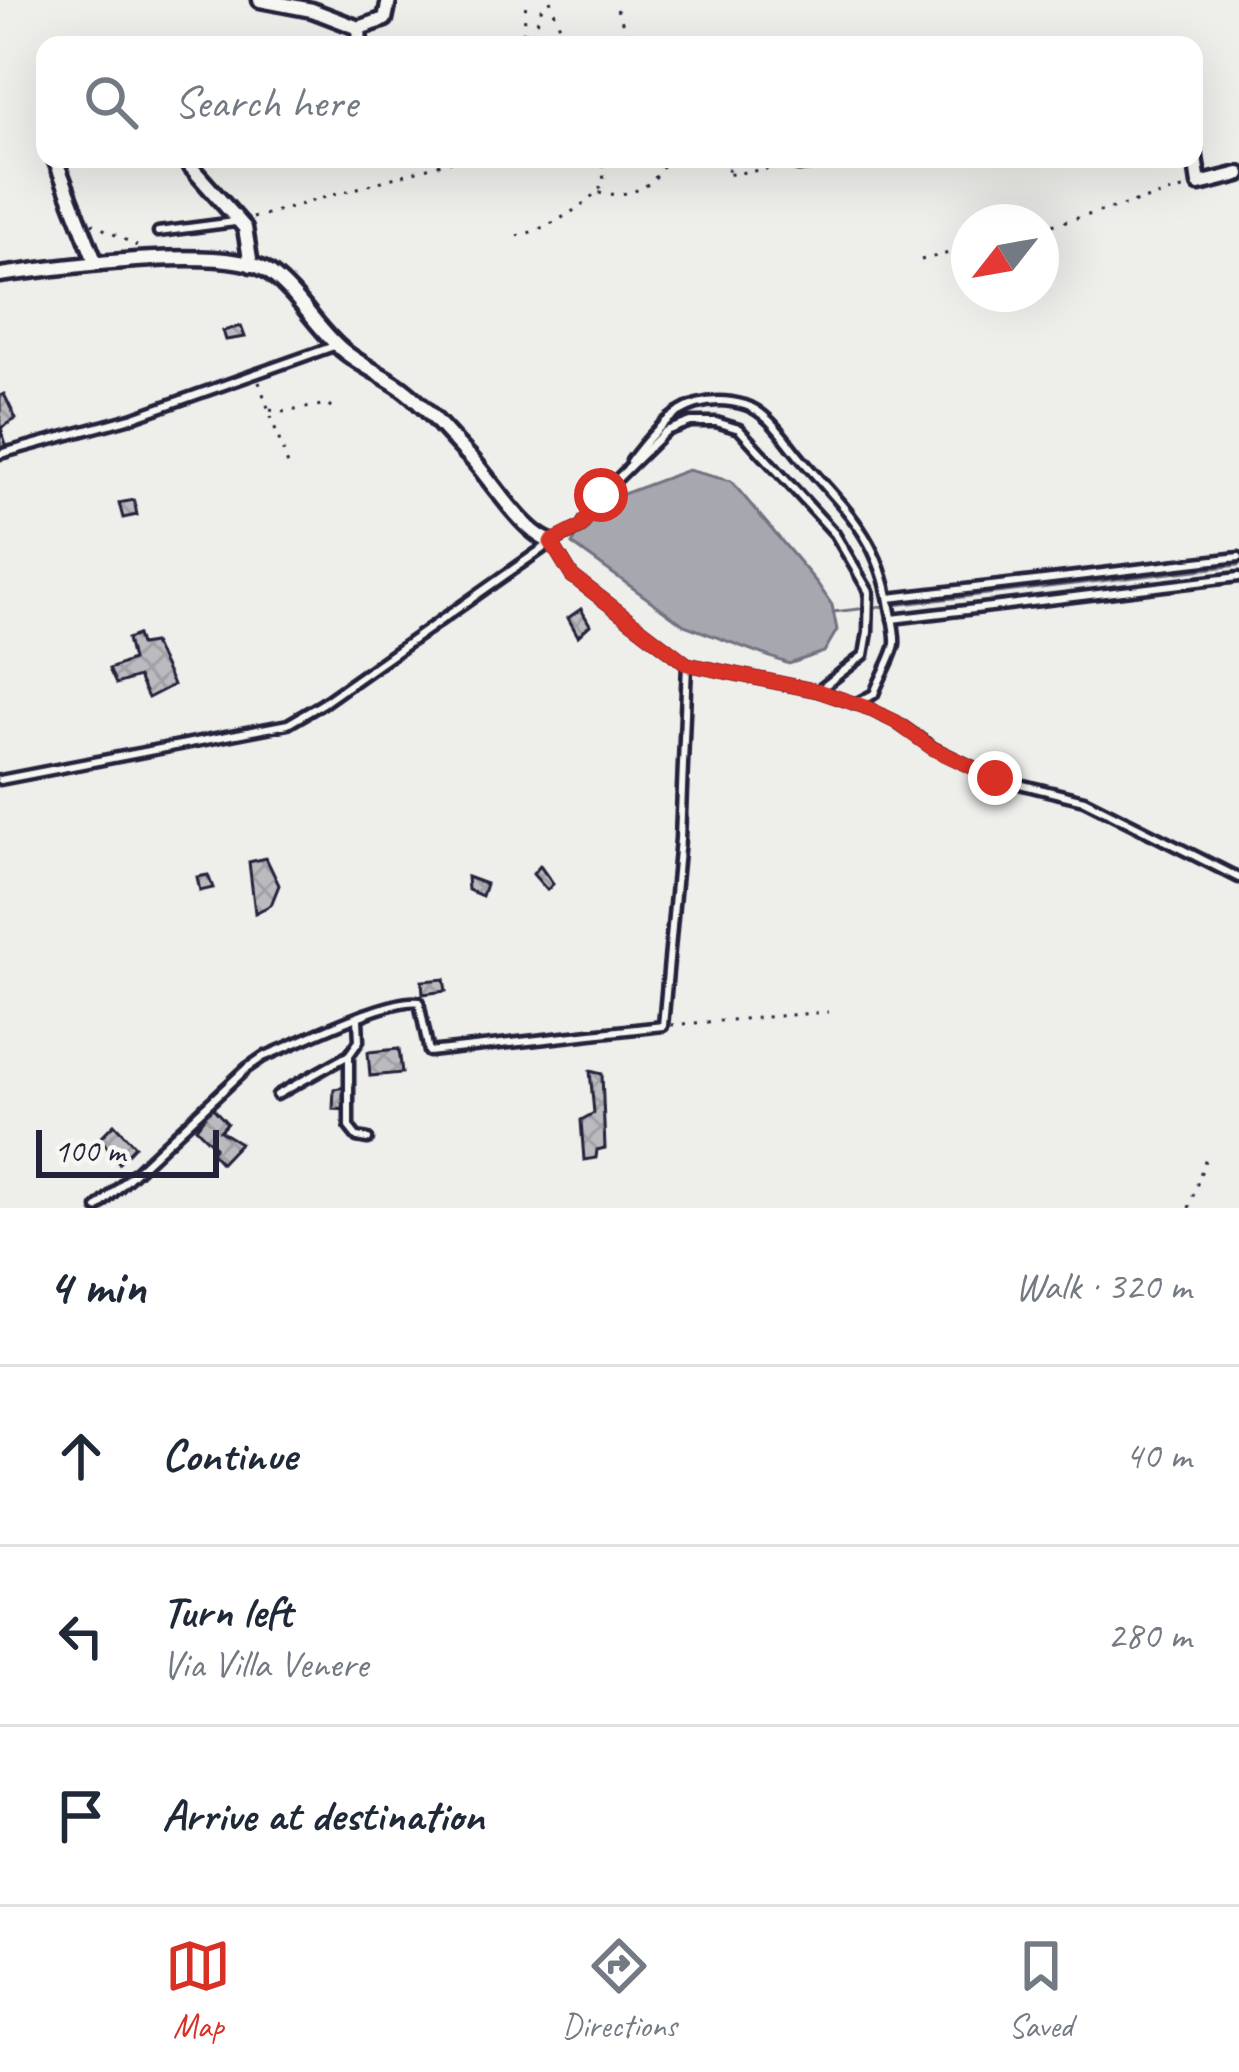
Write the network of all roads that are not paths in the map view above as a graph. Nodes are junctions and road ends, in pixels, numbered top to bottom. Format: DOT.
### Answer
graph roads {
  1 [pos="260,0"];
  2 [pos="389,0"];
  3 [pos="359,28"];
  4 [pos="359,36"];
  5 [pos="59,168"];
  6 [pos="192,168"];
  7 [pos="1197,168"];
  8 [pos="1239,174"];
  9 [pos="242,225"];
  10 [pos="158,232"];
  11 [pos="95,261"];
  12 [pos="251,265"];
  13 [pos="0,275"];
  14 [pos="337,345"];
  15 [pos="0,454"];
  16 [pos="622,474"];
  17 [pos="551,542"];
  18 [pos="1239,557"];
  19 [pos="1239,577"];
  20 [pos="889,599"];
  21 [pos="891,615"];
  22 [pos="687,664"];
  23 [pos="818,691"];
  24 [pos="855,704"];
  25 [pos="0,780"];
  26 [pos="1239,878"];
  27 [pos="358,1019"];
  28 [pos="349,1055"];
  29 [pos="277,1095"];
  30 [pos="368,1139"];
  31 [pos="97,1208"];
  1 -- 3 [label="street"];
  2 -- 3 [label="street"];
  3 -- 4 [label="street"];
  5 -- 11 [label="street"];
  6 -- 9 [label="street"];
  7 -- 8 [label="street"];
  9 -- 10 [label="lane"];
  9 -- 12 [label="street"];
  11 -- 12 [label="street"];
  11 -- 13 [label="street"];
  12 -- 14 [label="street"];
  14 -- 15 [label="lane"];
  14 -- 17 [label="street"];
  16 -- 17 [label="lane"];
  16 -- 20 [label="lane"];
  16 -- 23 [label="lane"];
  17 -- 22 [label="lane"];
  17 -- 25 [label="lane"];
  18 -- 20 [label="lane"];
  19 -- 21 [label="lane"];
  20 -- 21 [label="lane"];
  21 -- 24 [label="lane"];
  22 -- 23 [label="lane"];
  22 -- 27 [label="lane"];
  23 -- 24 [label="lane"];
  24 -- 26 [label="lane"];
  27 -- 28 [label="lane"];
  27 -- 31 [label="lane"];
  28 -- 29 [label="lane"];
  28 -- 30 [label="lane"];
}
